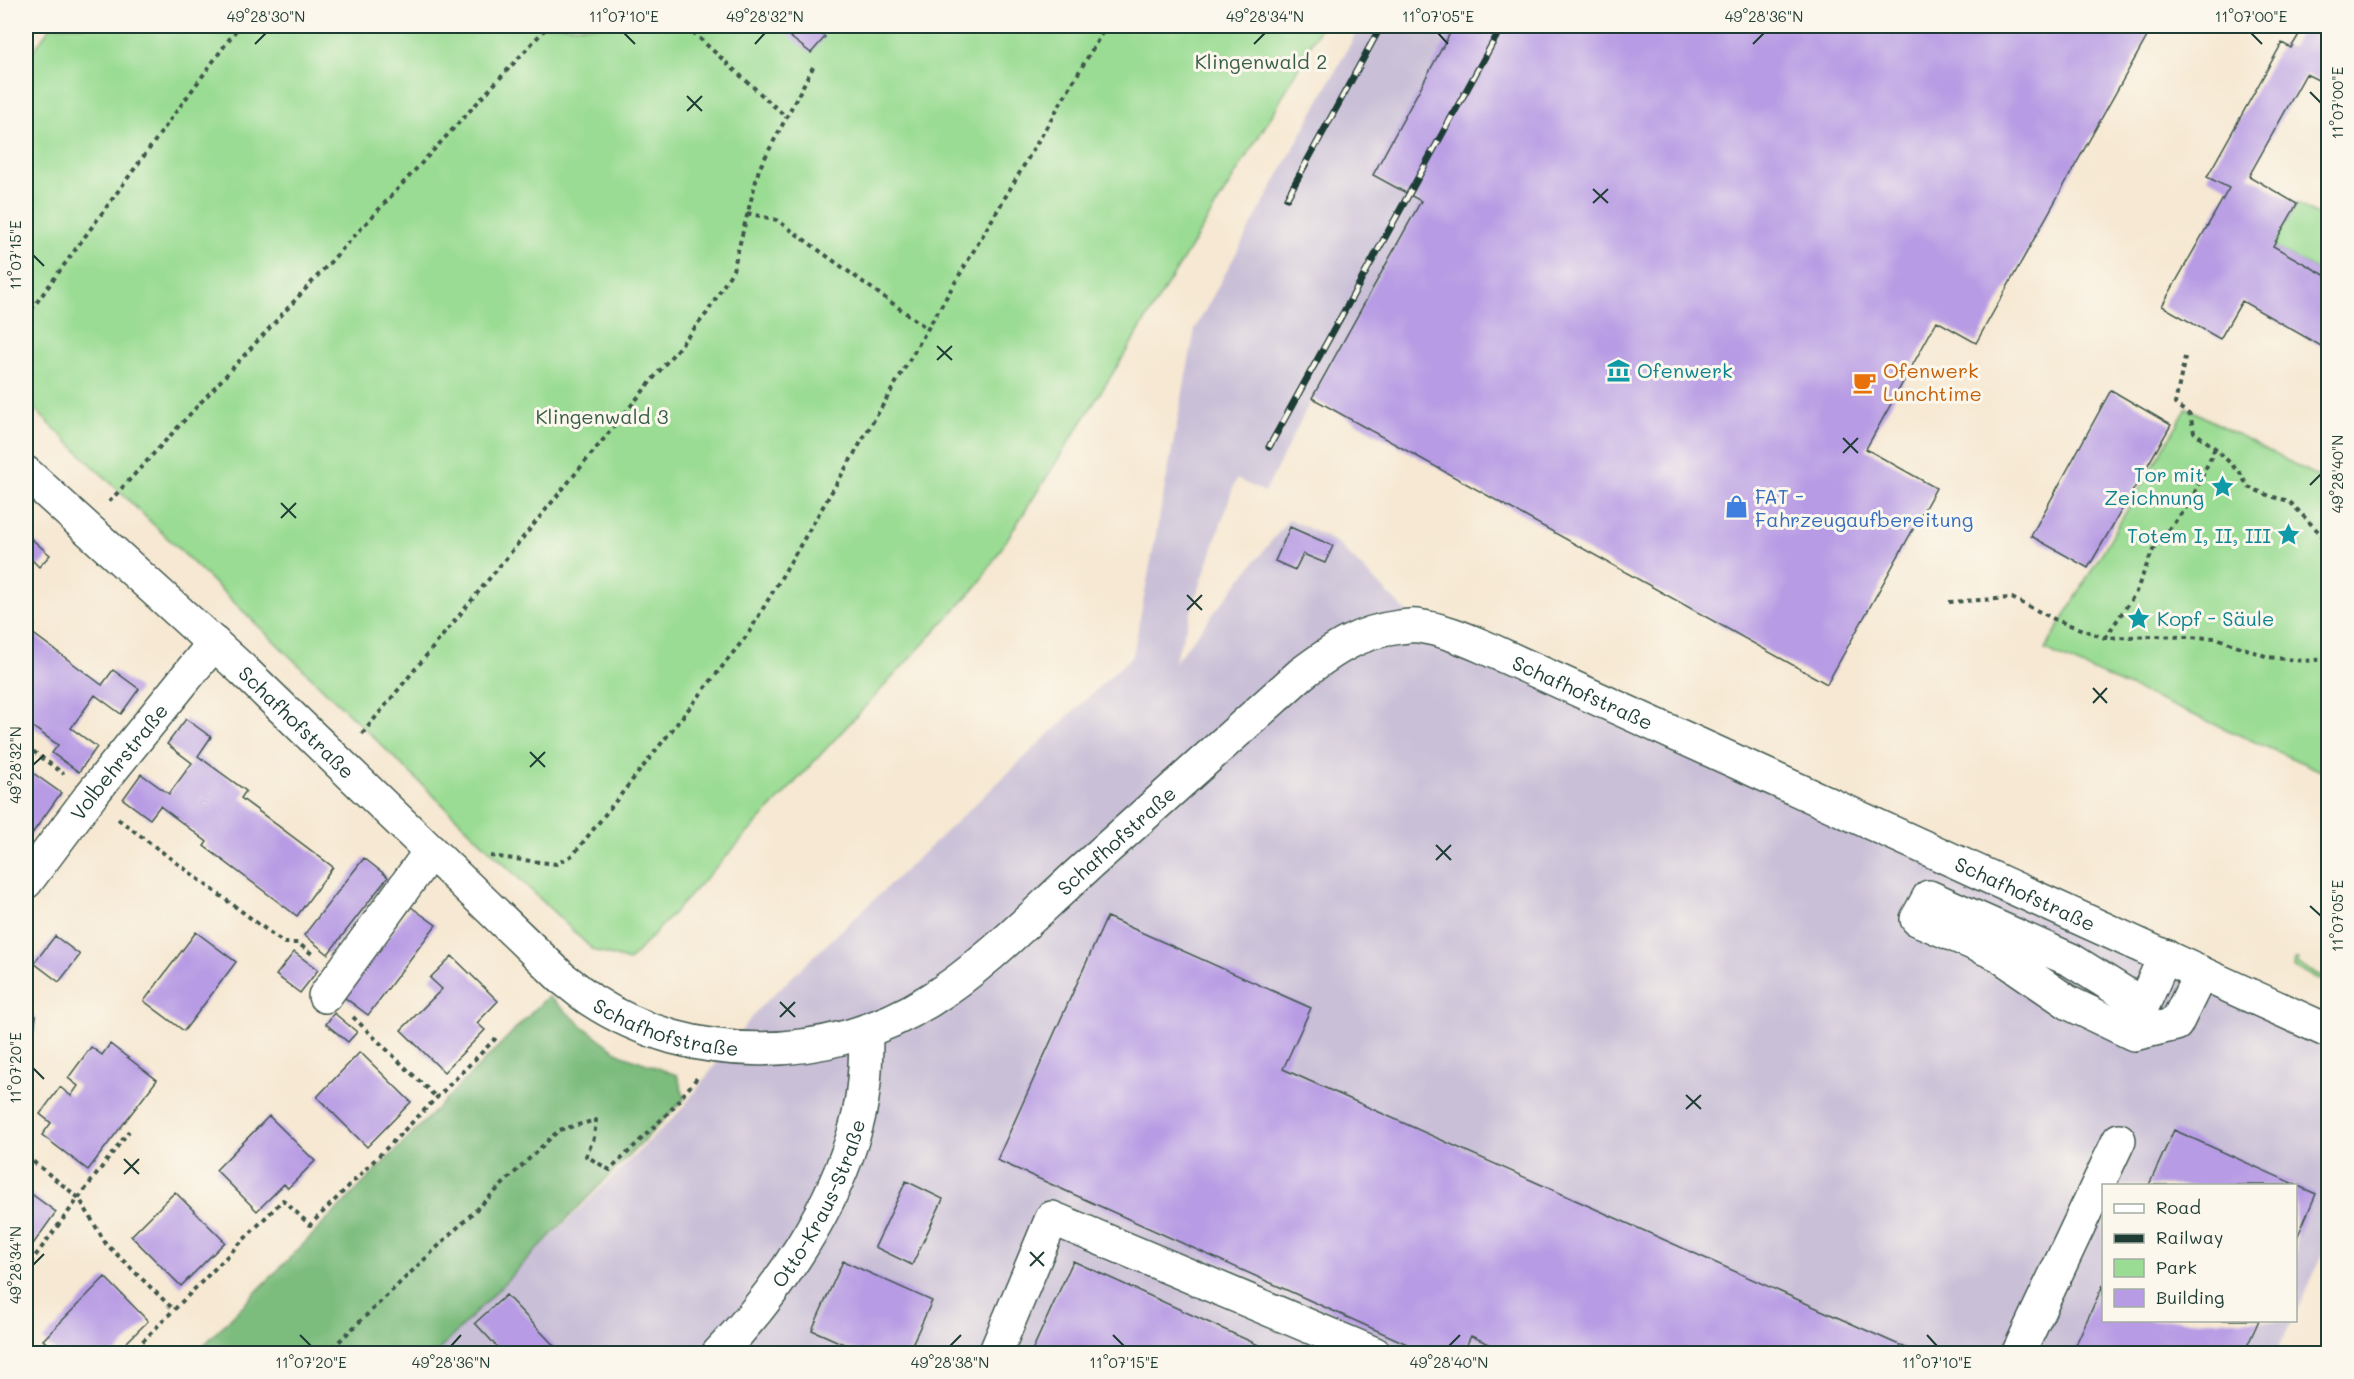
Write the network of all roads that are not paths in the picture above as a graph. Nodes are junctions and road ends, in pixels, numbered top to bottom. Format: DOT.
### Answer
graph roads {
  1 [pos="26,473"];
  2 [pos="214,643"];
  3 [pos="440,861"];
  4 [pos="26,882"];
  5 [pos="2165,956"];
  6 [pos="2201,973"];
  7 [pos="332,985"];
  8 [pos="866,1031"];
  9 [pos="2328,1031"];
  10 [pos="2119,1140"];
  11 [pos="718,1353"];
  12 [pos="995,1353"];
  13 [pos="1375,1353"];
  14 [pos="2018,1353"];
  1 -- 2 [label="street, Schafhofstraße"];
  2 -- 3 [label="street, Schafhofstraße"];
  2 -- 4 [label="street, Volbehrstraße"];
  3 -- 7 [label="street"];
  3 -- 8 [label="street, Schafhofstraße"];
  5 -- 6 [label="street, Schafhofstraße"];
  5 -- 6 [label="street"];
  5 -- 8 [label="street, Schafhofstraße"];
  6 -- 9 [label="street, Schafhofstraße"];
  8 -- 11 [label="street, Otto-Kraus-Straße"];
  10 -- 14 [label="street"];
  12 -- 13 [label="street"];
}
